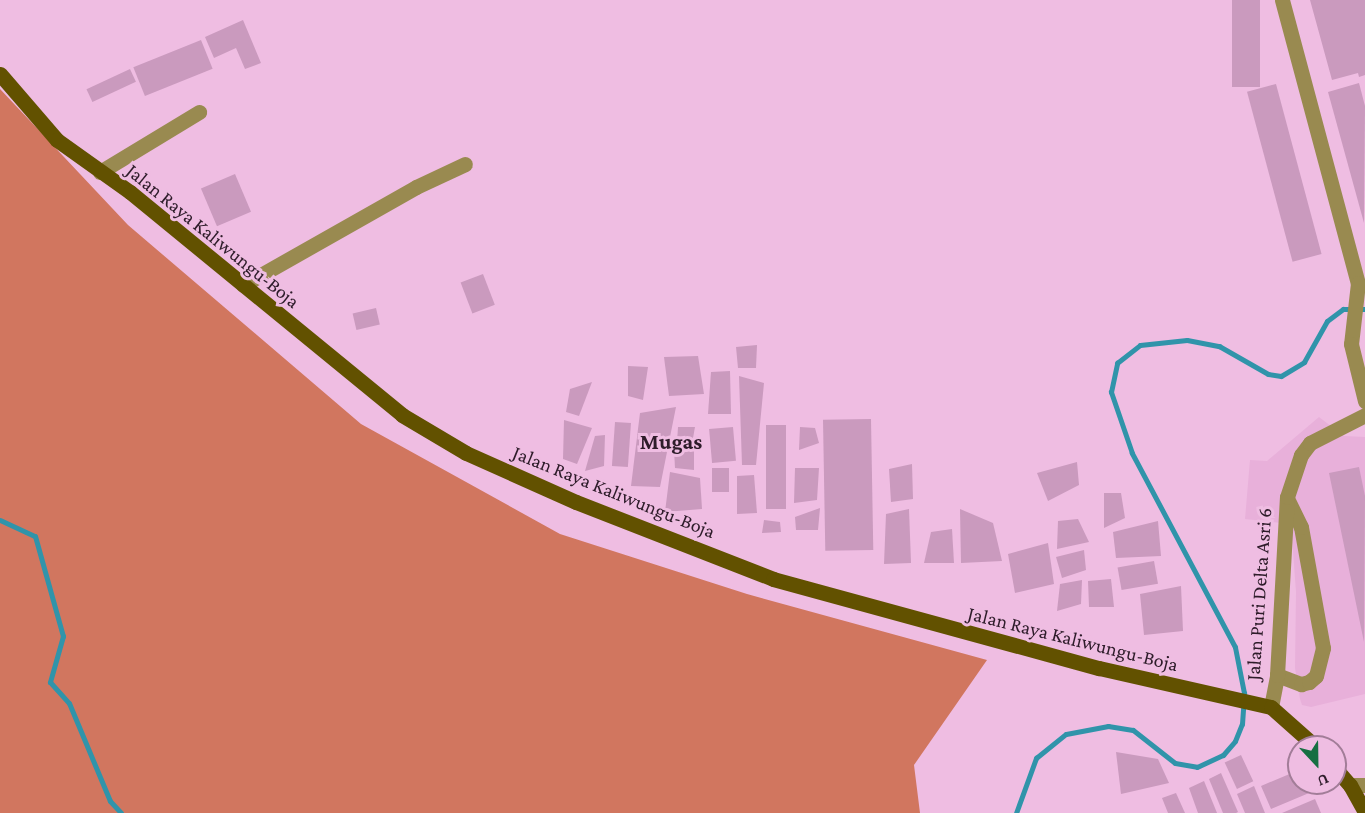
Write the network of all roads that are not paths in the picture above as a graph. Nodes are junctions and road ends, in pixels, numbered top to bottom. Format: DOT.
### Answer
graph roads {
  1 [pos="1282,0"];
  2 [pos="0,74"];
  3 [pos="199,112"];
  4 [pos="465,164"];
  5 [pos="100,172"];
  6 [pos="243,285"];
  7 [pos="1365,401"];
  8 [pos="1365,415"];
  9 [pos="1287,497"];
  10 [pos="1277,675"];
  11 [pos="1271,707"];
  12 [pos="1302,735"];
  13 [pos="1358,785"];
  14 [pos="1365,812"];
  1 -- 7 [label="street"];
  2 -- 5 [label="main road, Jalan Raya Kaliwungu-Boja"];
  3 -- 5 [label="street"];
  4 -- 6 [label="street"];
  5 -- 6 [label="main road, Jalan Raya Kaliwungu-Boja"];
  6 -- 11 [label="main road, Jalan Raya Kaliwungu-Boja"];
  8 -- 9 [label="street, Jalan Puri Delta Asri 6"];
  9 -- 10 [label="street, Jalan Puri Delta Asri 6"];
  9 -- 10 [label="street"];
  10 -- 11 [label="street, Jalan Puri Delta Asri 6"];
  11 -- 12 [label="main road, Jalan Raya Kaliwungu-Boja"];
  13 -- 14 [label="main road"];
}
